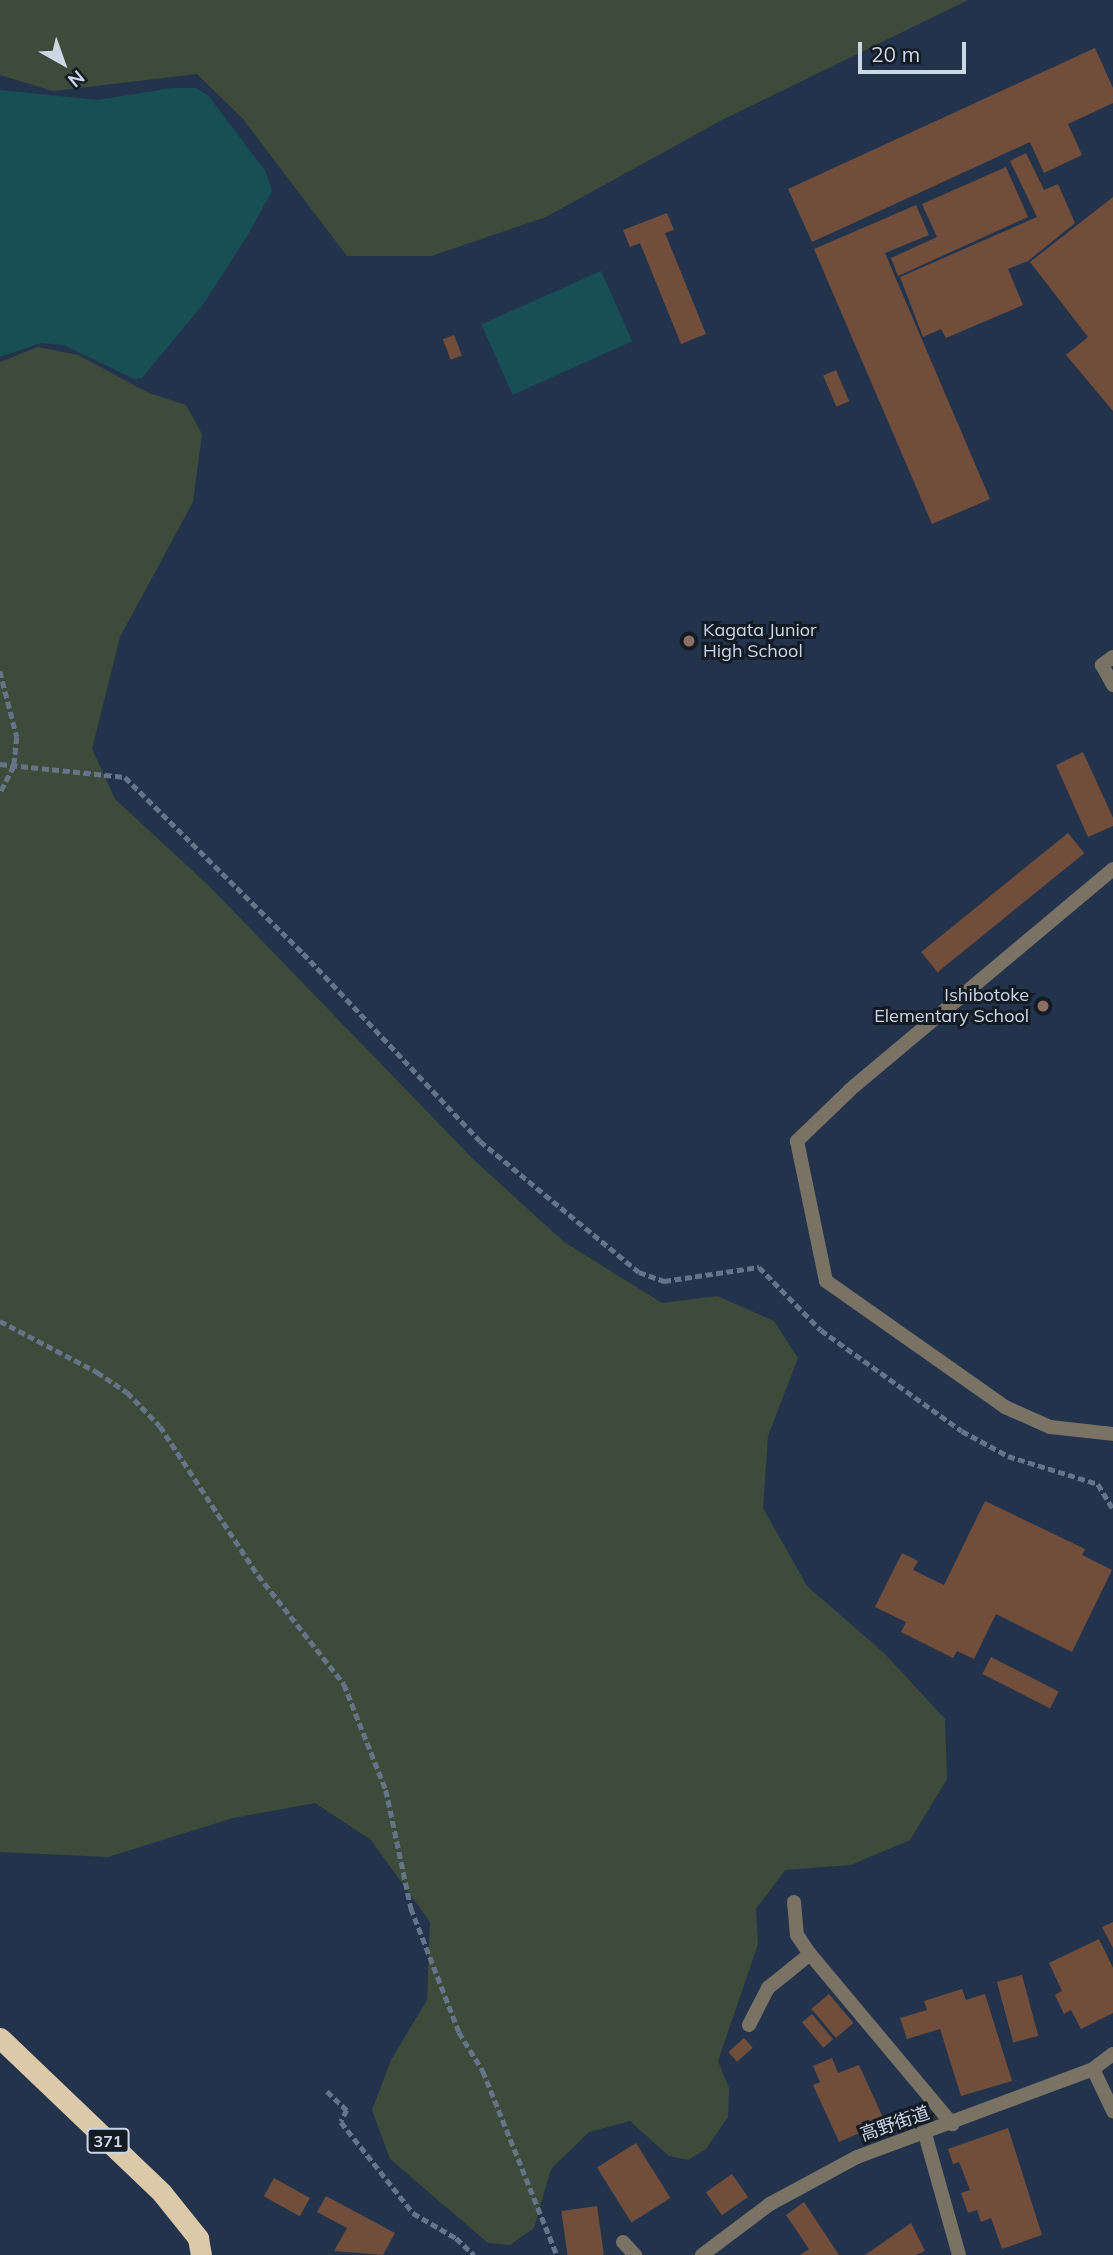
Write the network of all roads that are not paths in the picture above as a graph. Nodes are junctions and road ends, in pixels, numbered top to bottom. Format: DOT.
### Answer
graph roads {
  1 [pos="1113,657"];
  2 [pos="1113,685"];
  3 [pos="1113,869"];
  4 [pos="1113,1434"];
  5 [pos="794,1902"];
  6 [pos="810,1955"];
  7 [pos="750,2025"];
  8 [pos="0,2038"];
  9 [pos="1113,2054"];
  10 [pos="1093,2069"];
  11 [pos="1113,2111"];
  12 [pos="952,2124"];
  13 [pos="925,2134"];
  14 [pos="623,2242"];
  15 [pos="201,2255"];
  16 [pos="635,2255"];
  17 [pos="702,2255"];
  18 [pos="959,2255"];
  1 -- 2 [label="street"];
  3 -- 4 [label="street"];
  5 -- 6 [label="street"];
  6 -- 7 [label="street"];
  6 -- 12 [label="street"];
  8 -- 15 [label="highway, 371"];
  9 -- 10 [label="street, 高野街道"];
  10 -- 11 [label="street"];
  10 -- 12 [label="street, 高野街道"];
  12 -- 13 [label="street, 高野街道"];
  13 -- 17 [label="street, 高野街道"];
  13 -- 18 [label="street"];
  14 -- 16 [label="street"];
}
